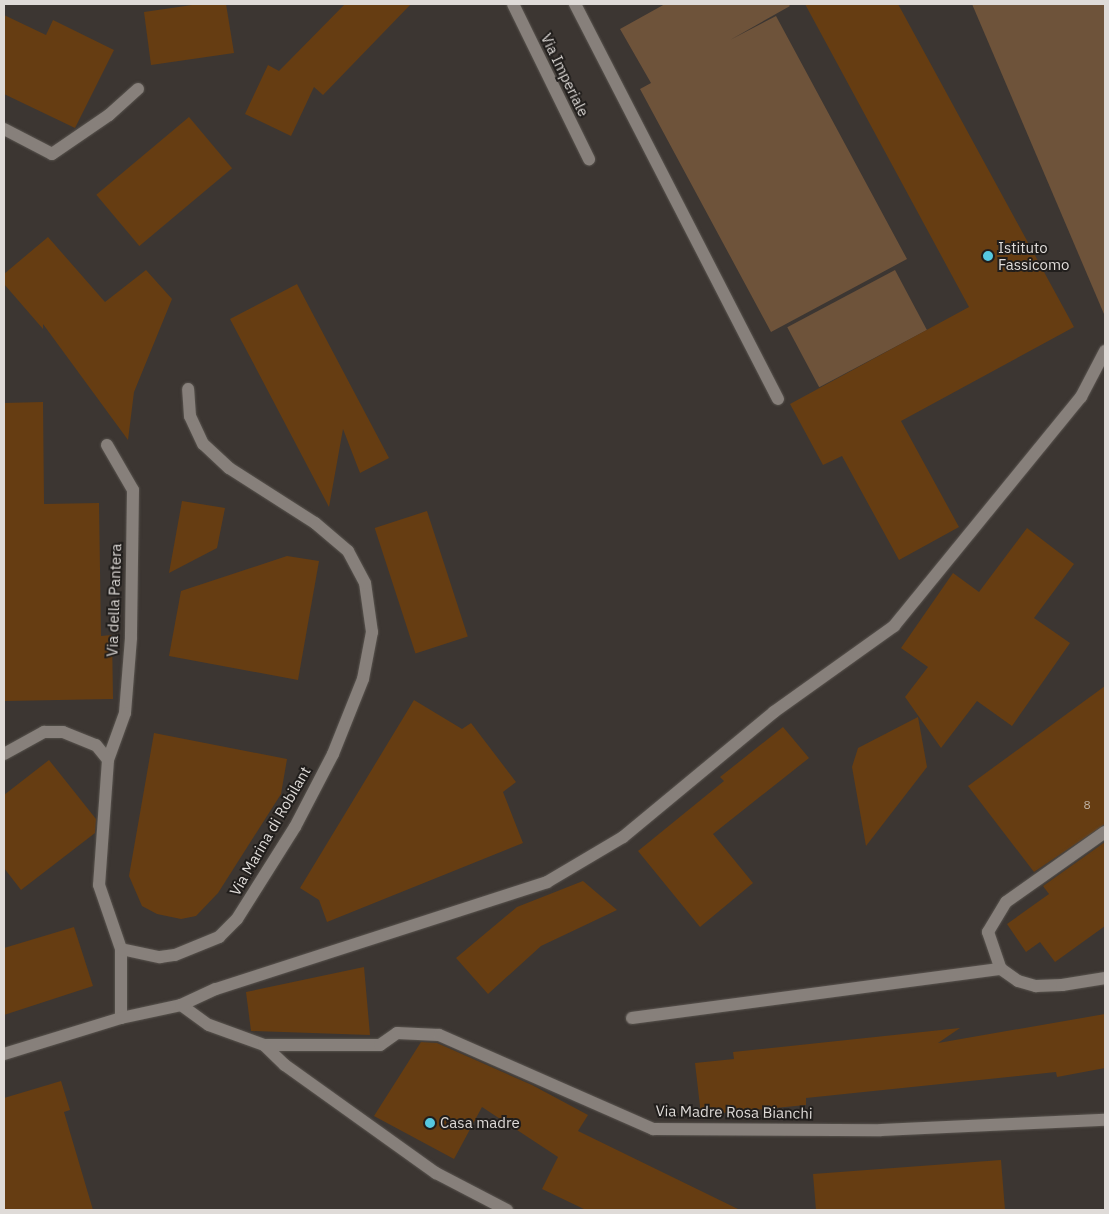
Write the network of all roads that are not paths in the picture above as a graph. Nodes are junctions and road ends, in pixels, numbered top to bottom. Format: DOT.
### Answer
graph roads {
  1 [pos="513,4"];
  2 [pos="575,4"];
  3 [pos="138,90"];
  4 [pos="4,129"];
  5 [pos="589,160"];
  6 [pos="1105,351"];
  7 [pos="188,389"];
  8 [pos="778,399"];
  9 [pos="107,445"];
  10 [pos="4,754"];
  11 [pos="108,760"];
  12 [pos="1105,832"];
  13 [pos="121,949"];
  14 [pos="1001,969"];
  15 [pos="1105,978"];
  16 [pos="181,1005"];
  17 [pos="121,1018"];
  18 [pos="632,1018"];
  19 [pos="264,1044"];
  20 [pos="4,1054"];
  21 [pos="1105,1120"];
  22 [pos="507,1210"];
  1 -- 5 [label="street, Via Imperiale"];
  2 -- 8 [label="street"];
  3 -- 4 [label="street"];
  6 -- 16 [label="street"];
  7 -- 13 [label="street, Via Marina di Robilant"];
  9 -- 11 [label="street, Via della Pantera"];
  10 -- 11 [label="street"];
  11 -- 13 [label="street"];
  12 -- 14 [label="street"];
  13 -- 17 [label="street"];
  14 -- 15 [label="street"];
  14 -- 18 [label="street"];
  16 -- 17 [label="street"];
  16 -- 19 [label="street, Via Madre Rosa Bianchi"];
  17 -- 20 [label="street"];
  19 -- 21 [label="street, Via Madre Rosa Bianchi"];
  19 -- 22 [label="street, Via Madre Rosa Bianchi"];
}
